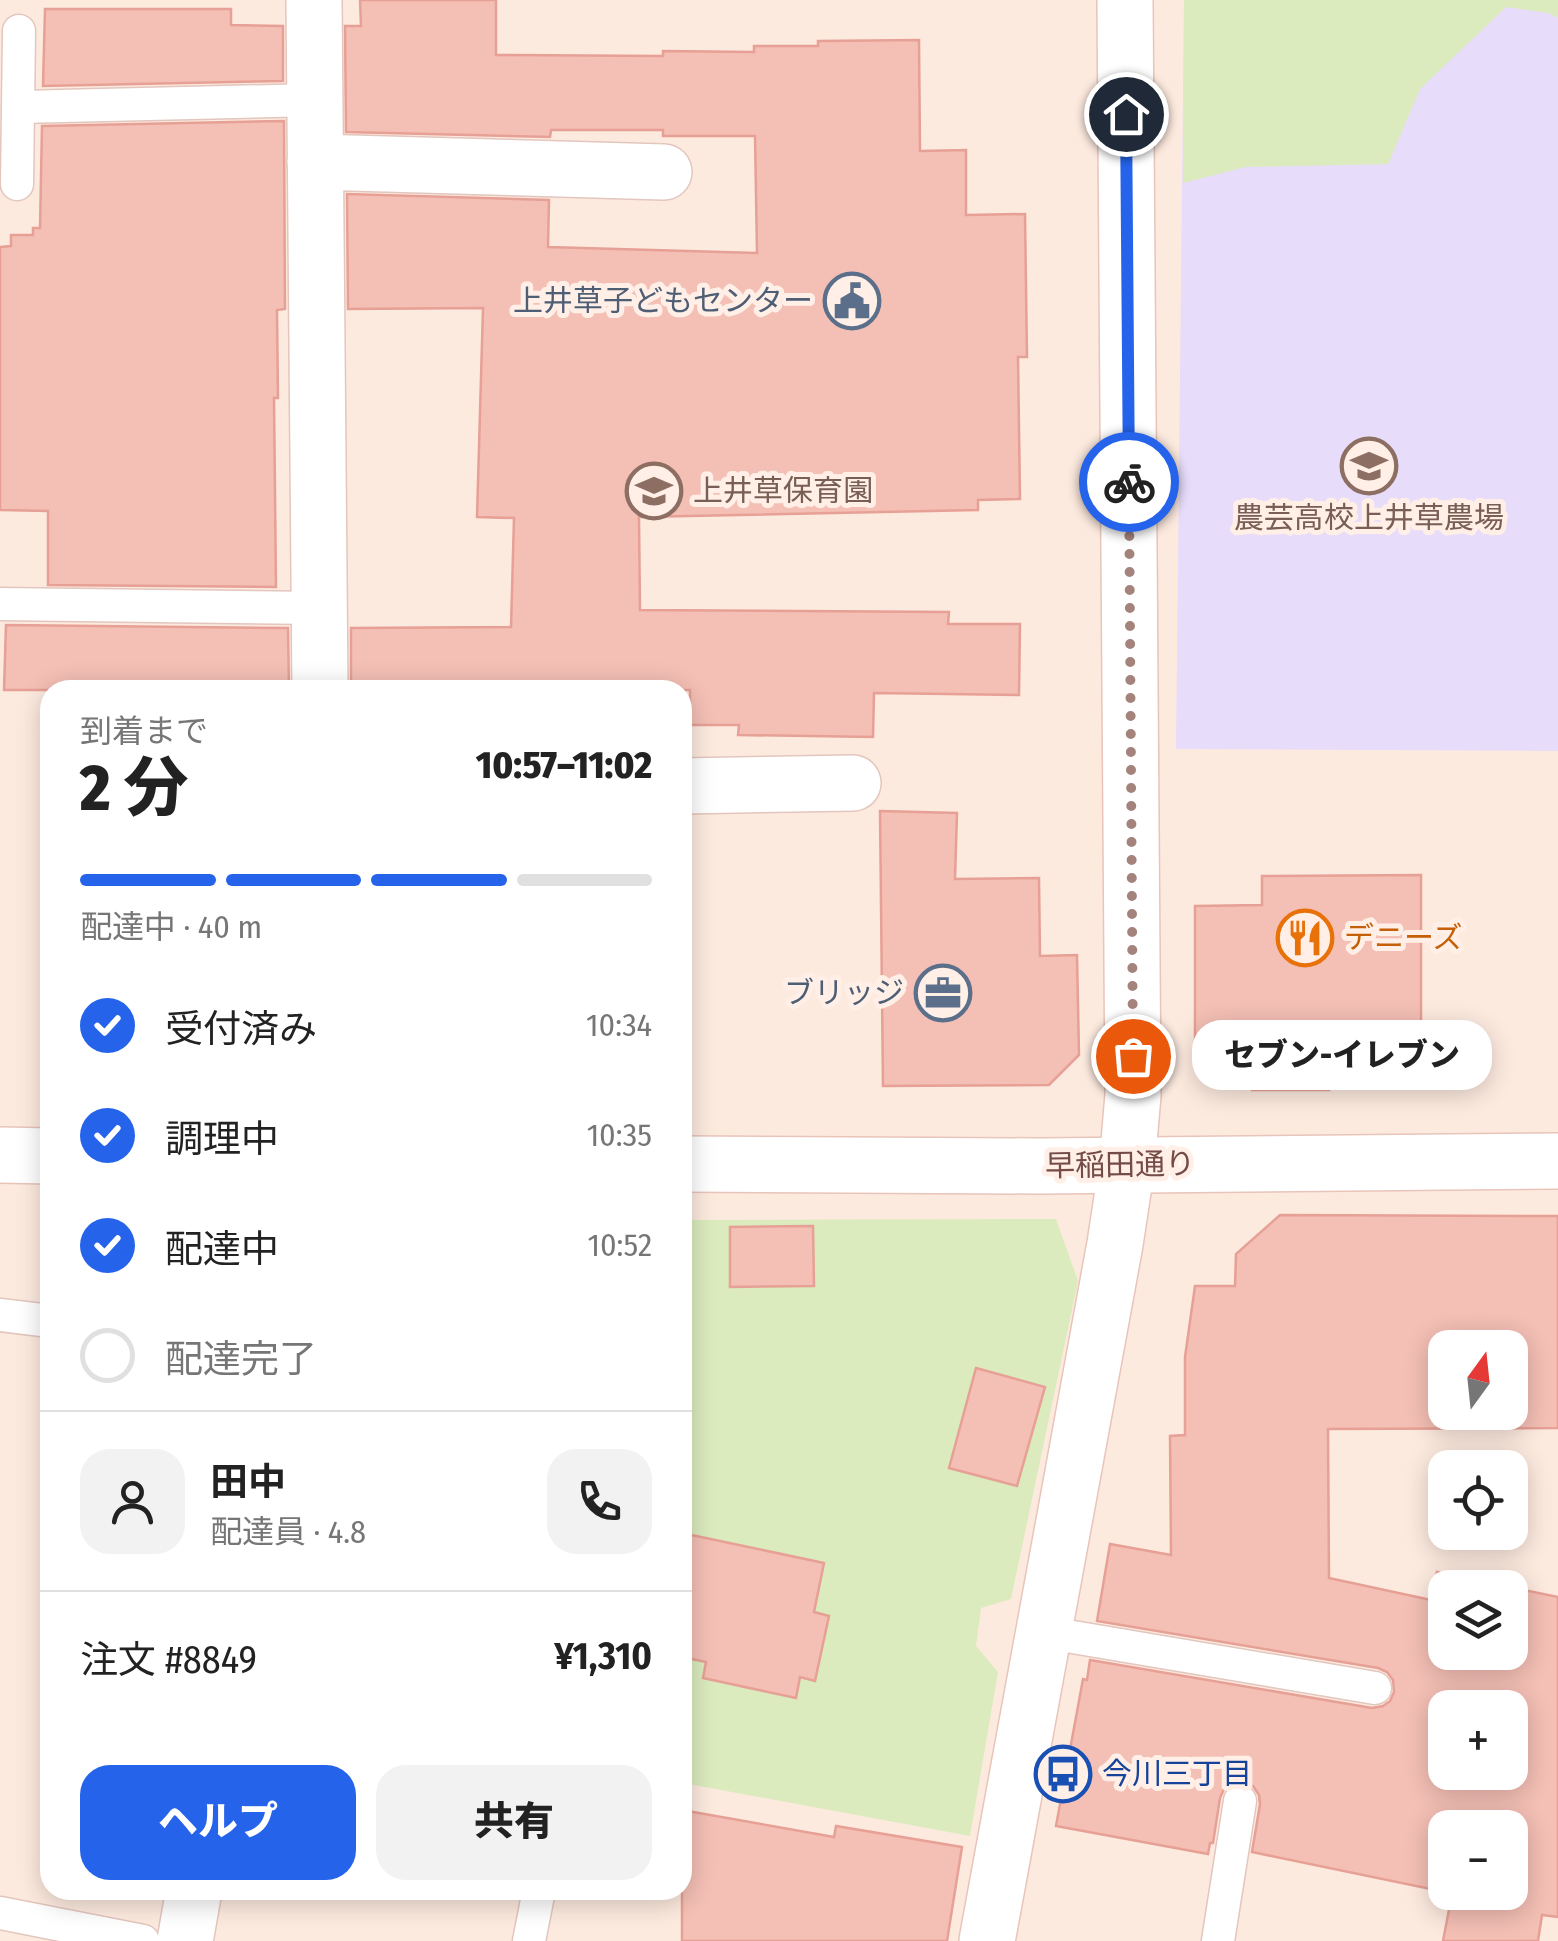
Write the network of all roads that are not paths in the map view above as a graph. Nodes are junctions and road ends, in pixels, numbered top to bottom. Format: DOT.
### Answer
graph roads {
  1 [pos="314,0"];
  2 [pos="1126,0"];
  3 [pos="20,31"];
  4 [pos="314,100"];
  5 [pos="20,107"];
  6 [pos="315,162"];
  7 [pos="664,172"];
  8 [pos="17,184"];
  9 [pos="0,604"];
  10 [pos="319,608"];
  11 [pos="320,680"];
  12 [pos="853,783"];
  13 [pos="692,786"];
  14 [pos="0,1155"];
  15 [pos="40,1156"];
  16 [pos="1558,1161"];
  17 [pos="692,1164"];
  18 [pos="1127,1164"];
  19 [pos="0,1315"];
  20 [pos="40,1321"];
  21 [pos="1043,1632"];
  22 [pos="1375,1688"];
  23 [pos="1240,1801"];
  24 [pos="192,1900"];
  25 [pos="537,1900"];
  26 [pos="0,1912"];
  27 [pos="144,1941"];
  28 [pos="185,1941"];
  29 [pos="528,1941"];
  30 [pos="987,1941"];
  31 [pos="1218,1941"];
  1 -- 4 [label="street"];
  2 -- 18 [label="street"];
  3 -- 5 [label="lane"];
  4 -- 5 [label="lane"];
  4 -- 6 [label="street"];
  5 -- 8 [label="lane"];
  6 -- 7 [label="street"];
  6 -- 10 [label="street"];
  9 -- 10 [label="lane"];
  10 -- 11 [label="street"];
  12 -- 13 [label="street"];
  14 -- 15 [label="street"];
  16 -- 18 [label="street, 早稲田通り"];
  17 -- 18 [label="street, 早稲田通り"];
  18 -- 21 [label="street"];
  19 -- 20 [label="lane"];
  21 -- 22 [label="lane"];
  21 -- 30 [label="street"];
  23 -- 31 [label="lane"];
  24 -- 28 [label="street"];
  25 -- 29 [label="lane"];
  26 -- 27 [label="lane"];
}
